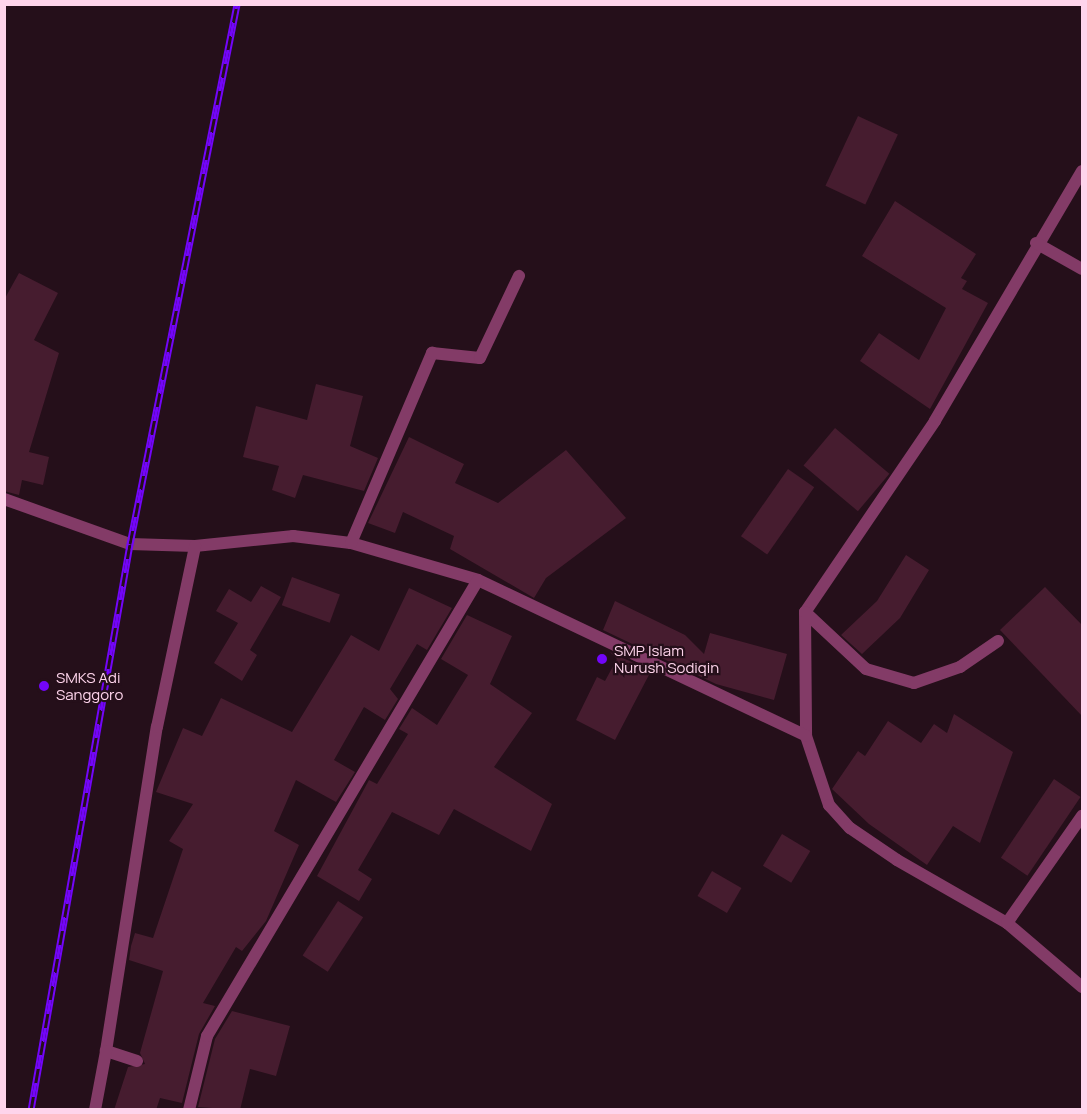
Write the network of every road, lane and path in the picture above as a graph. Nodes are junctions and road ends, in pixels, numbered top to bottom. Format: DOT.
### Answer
graph roads {
  1 [pos="1083,171"];
  2 [pos="1036,243"];
  3 [pos="1083,269"];
  4 [pos="519,276"];
  5 [pos="4,500"];
  6 [pos="351,543"];
  7 [pos="195,546"];
  8 [pos="478,580"];
  9 [pos="805,612"];
  10 [pos="998,641"];
  11 [pos="806,736"];
  12 [pos="1083,816"];
  13 [pos="1006,923"];
  14 [pos="1083,987"];
  15 [pos="106,1051"];
  16 [pos="137,1061"];
  17 [pos="95,1110"];
  18 [pos="189,1110"];
  1 -- 2 [label="street"];
  2 -- 3 [label="street"];
  2 -- 9 [label="street"];
  4 -- 6 [label="street"];
  5 -- 7 [label="street"];
  6 -- 7 [label="street"];
  6 -- 8 [label="street"];
  7 -- 15 [label="street"];
  8 -- 11 [label="street"];
  8 -- 18 [label="street"];
  9 -- 10 [label="street"];
  9 -- 11 [label="street"];
  11 -- 13 [label="street"];
  12 -- 13 [label="street"];
  13 -- 14 [label="street"];
  15 -- 16 [label="street"];
  15 -- 17 [label="street"];
}
